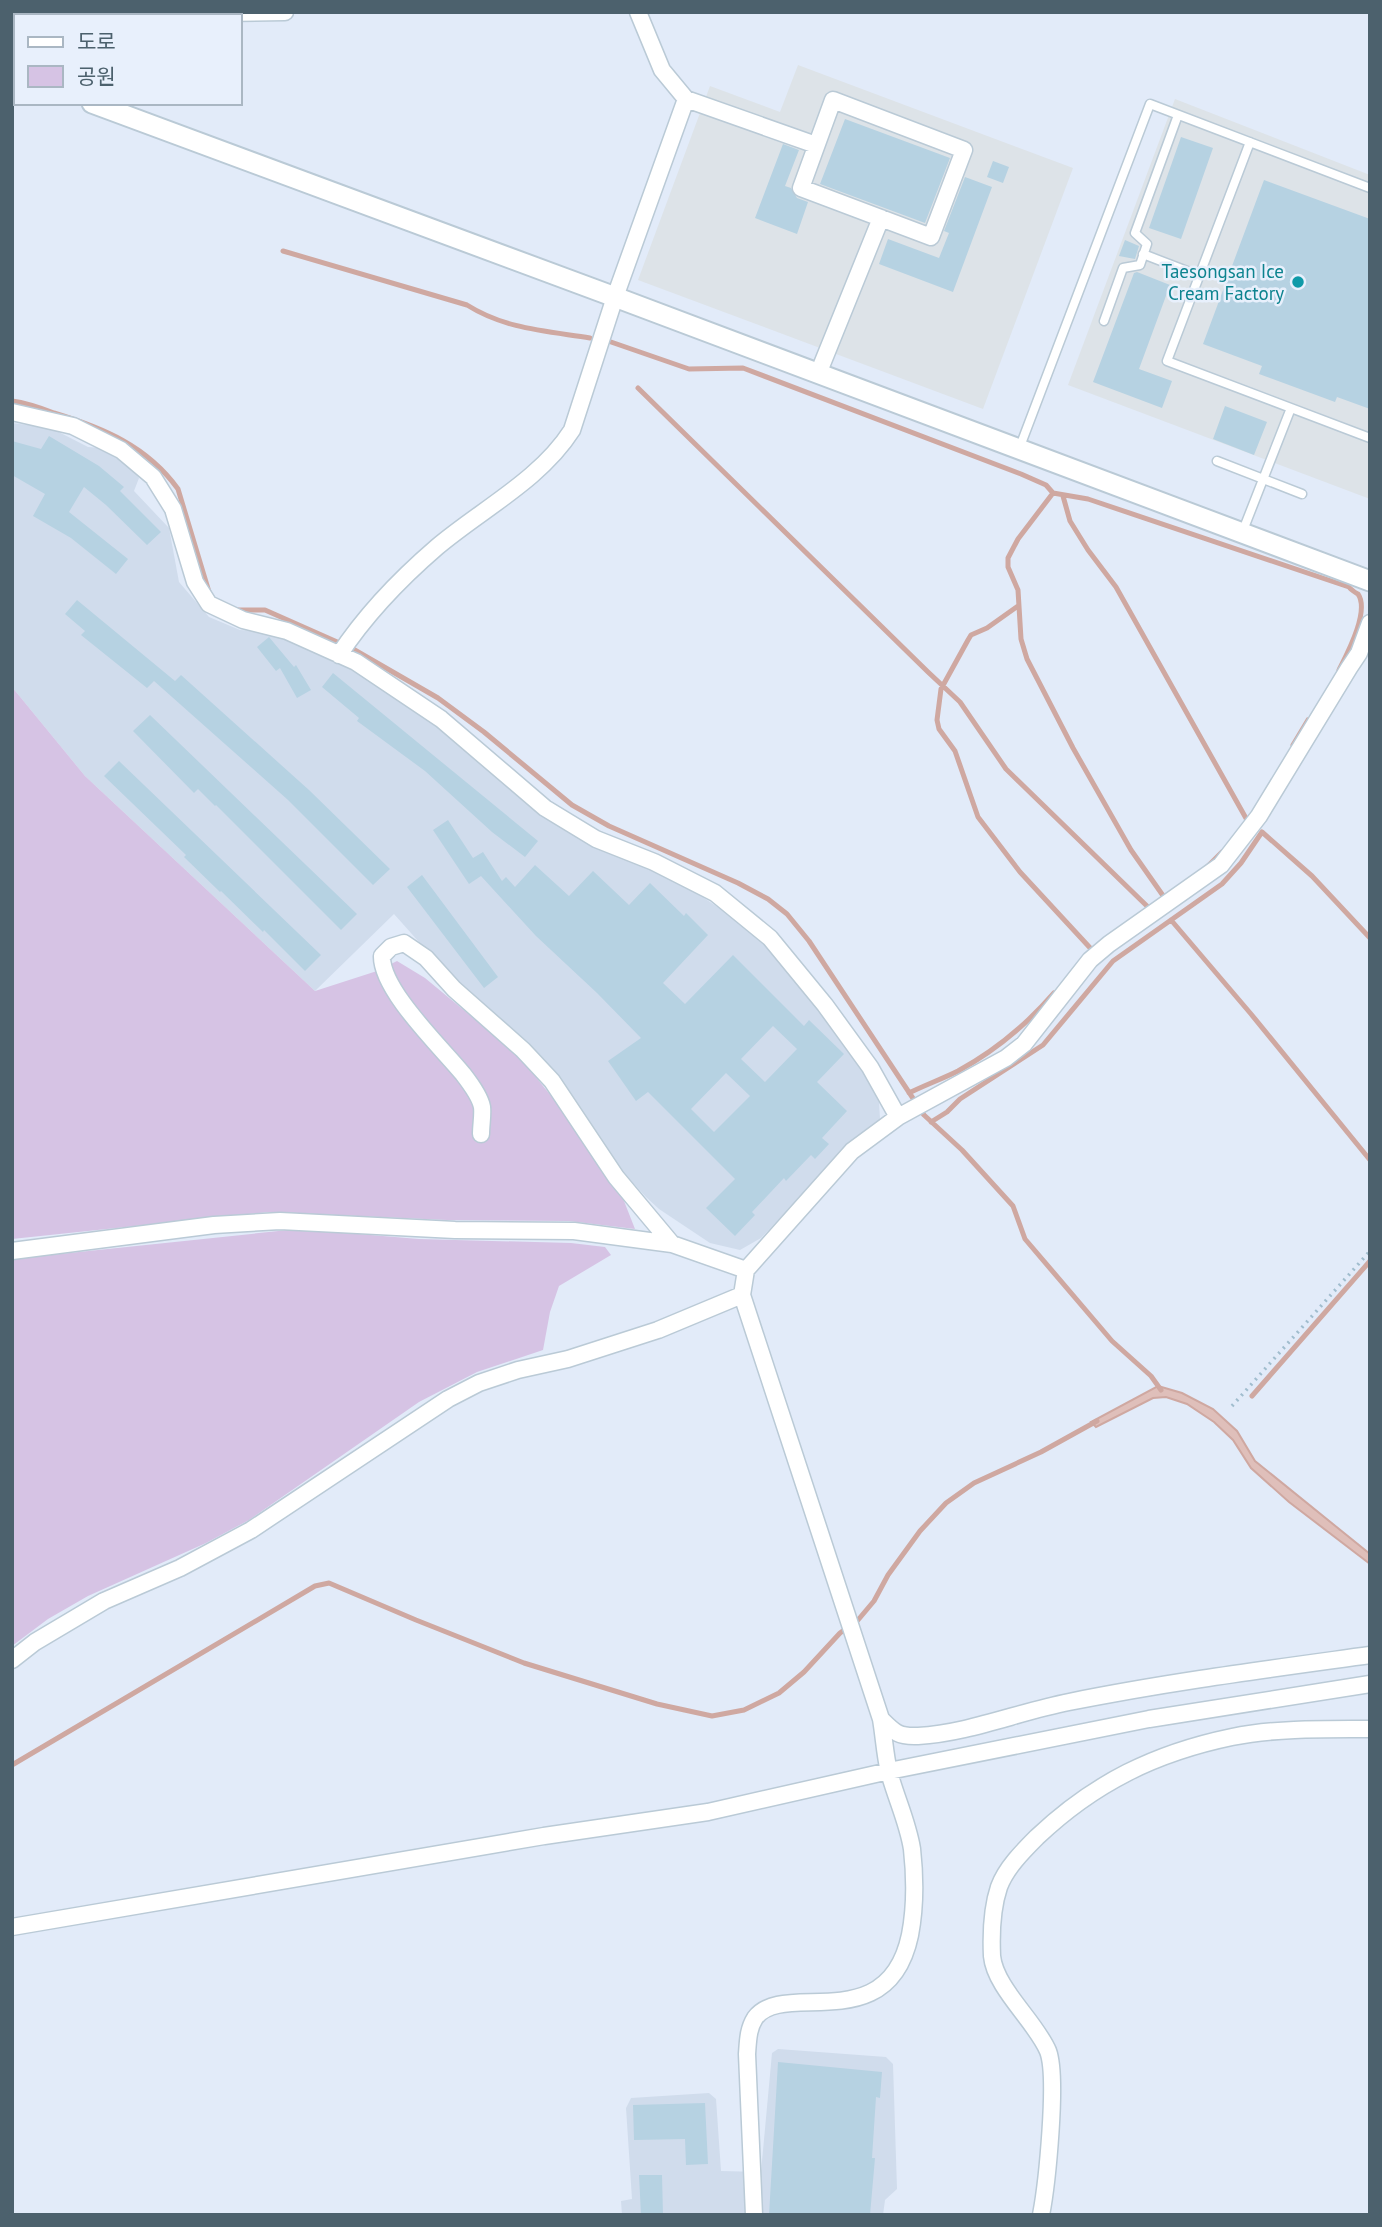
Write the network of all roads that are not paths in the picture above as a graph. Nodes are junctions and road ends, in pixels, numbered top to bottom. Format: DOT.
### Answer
graph roads {
  1 [pos="285,12"];
  2 [pos="638,12"];
  3 [pos="217,14"];
  4 [pos="686,99"];
  5 [pos="101,105"];
  6 [pos="1178,115"];
  7 [pos="1250,142"];
  8 [pos="816,145"];
  9 [pos="1370,188"];
  10 [pos="881,219"];
  11 [pos="1143,254"];
  12 [pos="1199,276"];
  13 [pos="615,297"];
  14 [pos="1104,321"];
  15 [pos="818,374"];
  16 [pos="1291,408"];
  17 [pos="12,412"];
  18 [pos="1370,438"];
  19 [pos="1019,449"];
  20 [pos="1217,461"];
  21 [pos="1263,479"];
  22 [pos="1302,494"];
  23 [pos="1242,533"];
  24 [pos="1370,581"];
  25 [pos="1370,623"];
  26 [pos="343,648"];
  27 [pos="904,1114"];
  28 [pos="481,1134"];
  29 [pos="672,1244"];
  30 [pos="12,1251"];
  31 [pos="746,1270"];
  32 [pos="742,1295"];
  33 [pos="1370,1655"];
  34 [pos="12,1660"];
  35 [pos="1370,1684"];
  36 [pos="881,1719"];
  37 [pos="1370,1729"];
  38 [pos="889,1771"];
  39 [pos="12,1927"];
  40 [pos="754,2215"];
  41 [pos="1041,2215"];
  1 -- 3 [label="street"];
  2 -- 4 [label="street"];
  4 -- 8 [label="street"];
  4 -- 13 [label="street"];
  5 -- 13 [label="street"];
  6 -- 7 [label="lane"];
  6 -- 11 [label="lane"];
  6 -- 19 [label="lane"];
  7 -- 9 [label="lane"];
  7 -- 12 [label="lane"];
  8 -- 10 [label="street"];
  8 -- 10 [label="street"];
  10 -- 15 [label="street"];
  11 -- 12 [label="lane"];
  11 -- 14 [label="lane"];
  12 -- 16 [label="lane"];
  13 -- 15 [label="street"];
  13 -- 26 [label="street"];
  15 -- 19 [label="street"];
  16 -- 18 [label="lane"];
  16 -- 21 [label="lane"];
  17 -- 26 [label="street"];
  19 -- 23 [label="street"];
  20 -- 21 [label="lane"];
  21 -- 22 [label="lane"];
  21 -- 23 [label="lane"];
  23 -- 24 [label="street"];
  25 -- 27 [label="street"];
  26 -- 27 [label="street"];
  27 -- 31 [label="street"];
  28 -- 29 [label="street"];
  29 -- 30 [label="street"];
  29 -- 31 [label="street"];
  31 -- 32 [label="street"];
  32 -- 34 [label="street"];
  32 -- 36 [label="street"];
  33 -- 36 [label="street"];
  35 -- 38 [label="street"];
  36 -- 38 [label="street"];
  37 -- 41 [label="street"];
  38 -- 39 [label="street"];
  38 -- 40 [label="street"];
}
